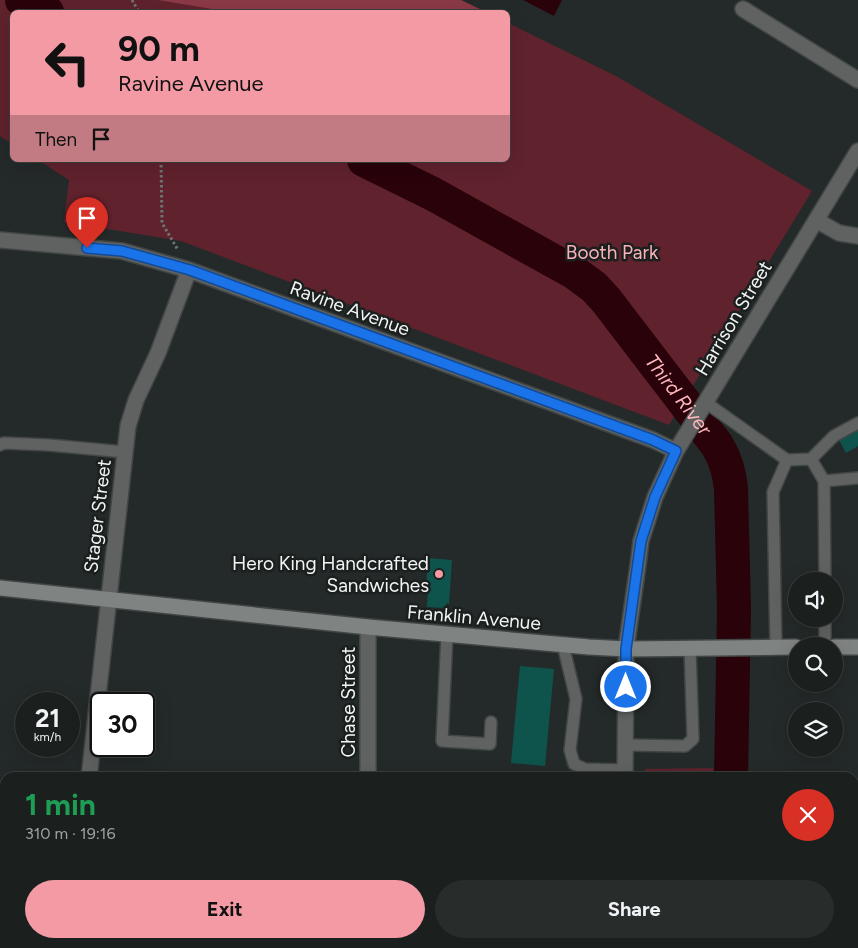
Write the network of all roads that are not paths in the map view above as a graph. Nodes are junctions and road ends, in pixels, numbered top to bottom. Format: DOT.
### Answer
graph roads {
  1 [pos="743,9"];
  2 [pos="858,80"];
  3 [pos="858,151"];
  4 [pos="816,220"];
  5 [pos="858,236"];
  6 [pos="0,240"];
  7 [pos="190,270"];
  8 [pos="707,398"];
  9 [pos="858,423"];
  10 [pos="0,445"];
  11 [pos="679,447"];
  12 [pos="125,452"];
  13 [pos="786,460"];
  14 [pos="811,460"];
  15 [pos="858,478"];
  16 [pos="824,481"];
  17 [pos="825,572"];
  18 [pos="0,588"];
  19 [pos="108,600"];
  20 [pos="368,627"];
  21 [pos="448,634"];
  22 [pos="563,645"];
  23 [pos="776,647"];
  24 [pos="788,647"];
  25 [pos="843,647"];
  26 [pos="858,647"];
  27 [pos="690,648"];
  28 [pos="626,649"];
  29 [pos="491,722"];
  30 [pos="626,745"];
  31 [pos="90,772"];
  32 [pos="368,772"];
  33 [pos="609,772"];
  34 [pos="625,772"];
  1 -- 2 [label="street"];
  3 -- 4 [label="street, Harrison Street"];
  4 -- 5 [label="street"];
  4 -- 8 [label="street, Harrison Street"];
  6 -- 7 [label="street, Ravine Avenue"];
  7 -- 11 [label="street, Ravine Avenue"];
  7 -- 12 [label="street, Stager Street"];
  8 -- 11 [label="street, Harrison Street"];
  8 -- 13 [label="lane"];
  9 -- 14 [label="lane"];
  10 -- 12 [label="lane"];
  11 -- 28 [label="street, Harrison Street"];
  12 -- 19 [label="street, Stager Street"];
  13 -- 14 [label="lane"];
  13 -- 23 [label="lane"];
  14 -- 16 [label="lane"];
  15 -- 16 [label="lane"];
  16 -- 17 [label="lane"];
  18 -- 19 [label="main road, Franklin Avenue"];
  19 -- 20 [label="main road, Franklin Avenue"];
  19 -- 31 [label="street, Stager Street"];
  20 -- 21 [label="main road, Franklin Avenue"];
  20 -- 32 [label="street, Chase Street"];
  21 -- 22 [label="main road, Franklin Avenue"];
  21 -- 29 [label="lane"];
  22 -- 28 [label="main road, Franklin Avenue"];
  22 -- 33 [label="lane"];
  23 -- 24 [label="main road, Franklin Avenue"];
  23 -- 27 [label="main road, Franklin Avenue"];
  25 -- 26 [label="main road"];
  27 -- 28 [label="main road, Franklin Avenue"];
  27 -- 30 [label="lane"];
  28 -- 30 [label="street, Harrison Street"];
  30 -- 34 [label="street, Harrison Street"];
}
